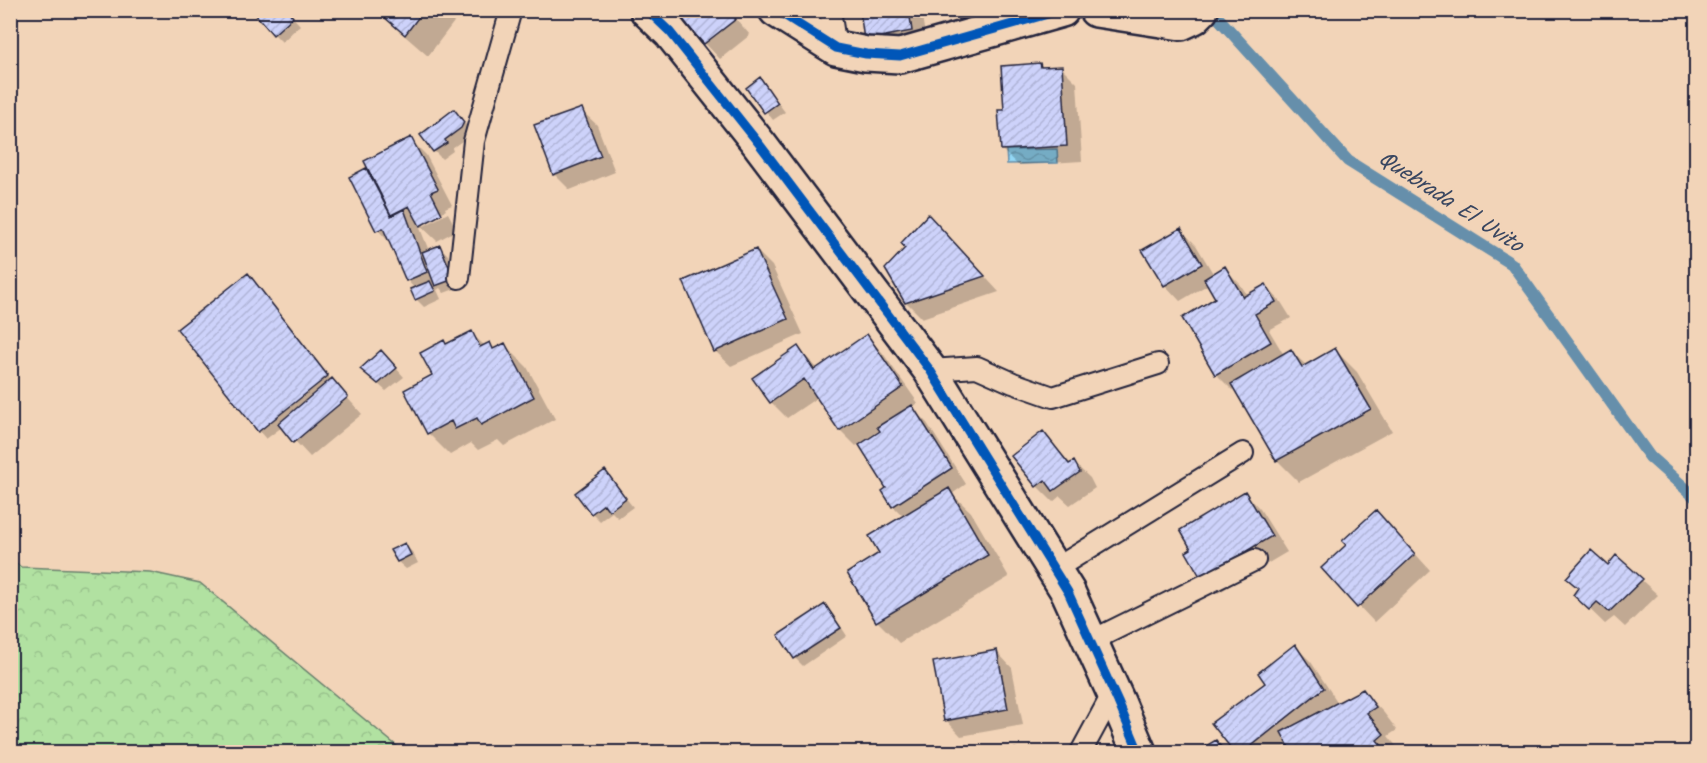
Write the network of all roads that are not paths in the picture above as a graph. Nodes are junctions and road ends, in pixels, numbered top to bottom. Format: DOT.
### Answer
graph roads {
  1 [pos="511,10"];
  2 [pos="647,10"];
  3 [pos="776,10"];
  4 [pos="830,10"];
  5 [pos="1062,10"];
  6 [pos="1096,10"];
  7 [pos="1201,10"];
  8 [pos="836,48"];
  9 [pos="459,278"];
  10 [pos="1158,364"];
  11 [pos="930,370"];
  12 [pos="1243,453"];
  13 [pos="1256,560"];
  14 [pos="1054,569"];
  15 [pos="1091,641"];
  16 [pos="1114,692"];
  17 [pos="1081,753"];
  18 [pos="1139,753"];
  1 -- 9 [label="lane"];
  2 -- 11 [label="street"];
  3 -- 8 [label="street"];
  4 -- 8 [label="lane"];
  5 -- 8 [label="street"];
  6 -- 7 [label="street"];
  10 -- 11 [label="lane"];
  11 -- 14 [label="street"];
  12 -- 14 [label="lane"];
  13 -- 15 [label="lane"];
  14 -- 15 [label="street"];
  15 -- 16 [label="street"];
  16 -- 17 [label="lane"];
  16 -- 18 [label="street"];
}
